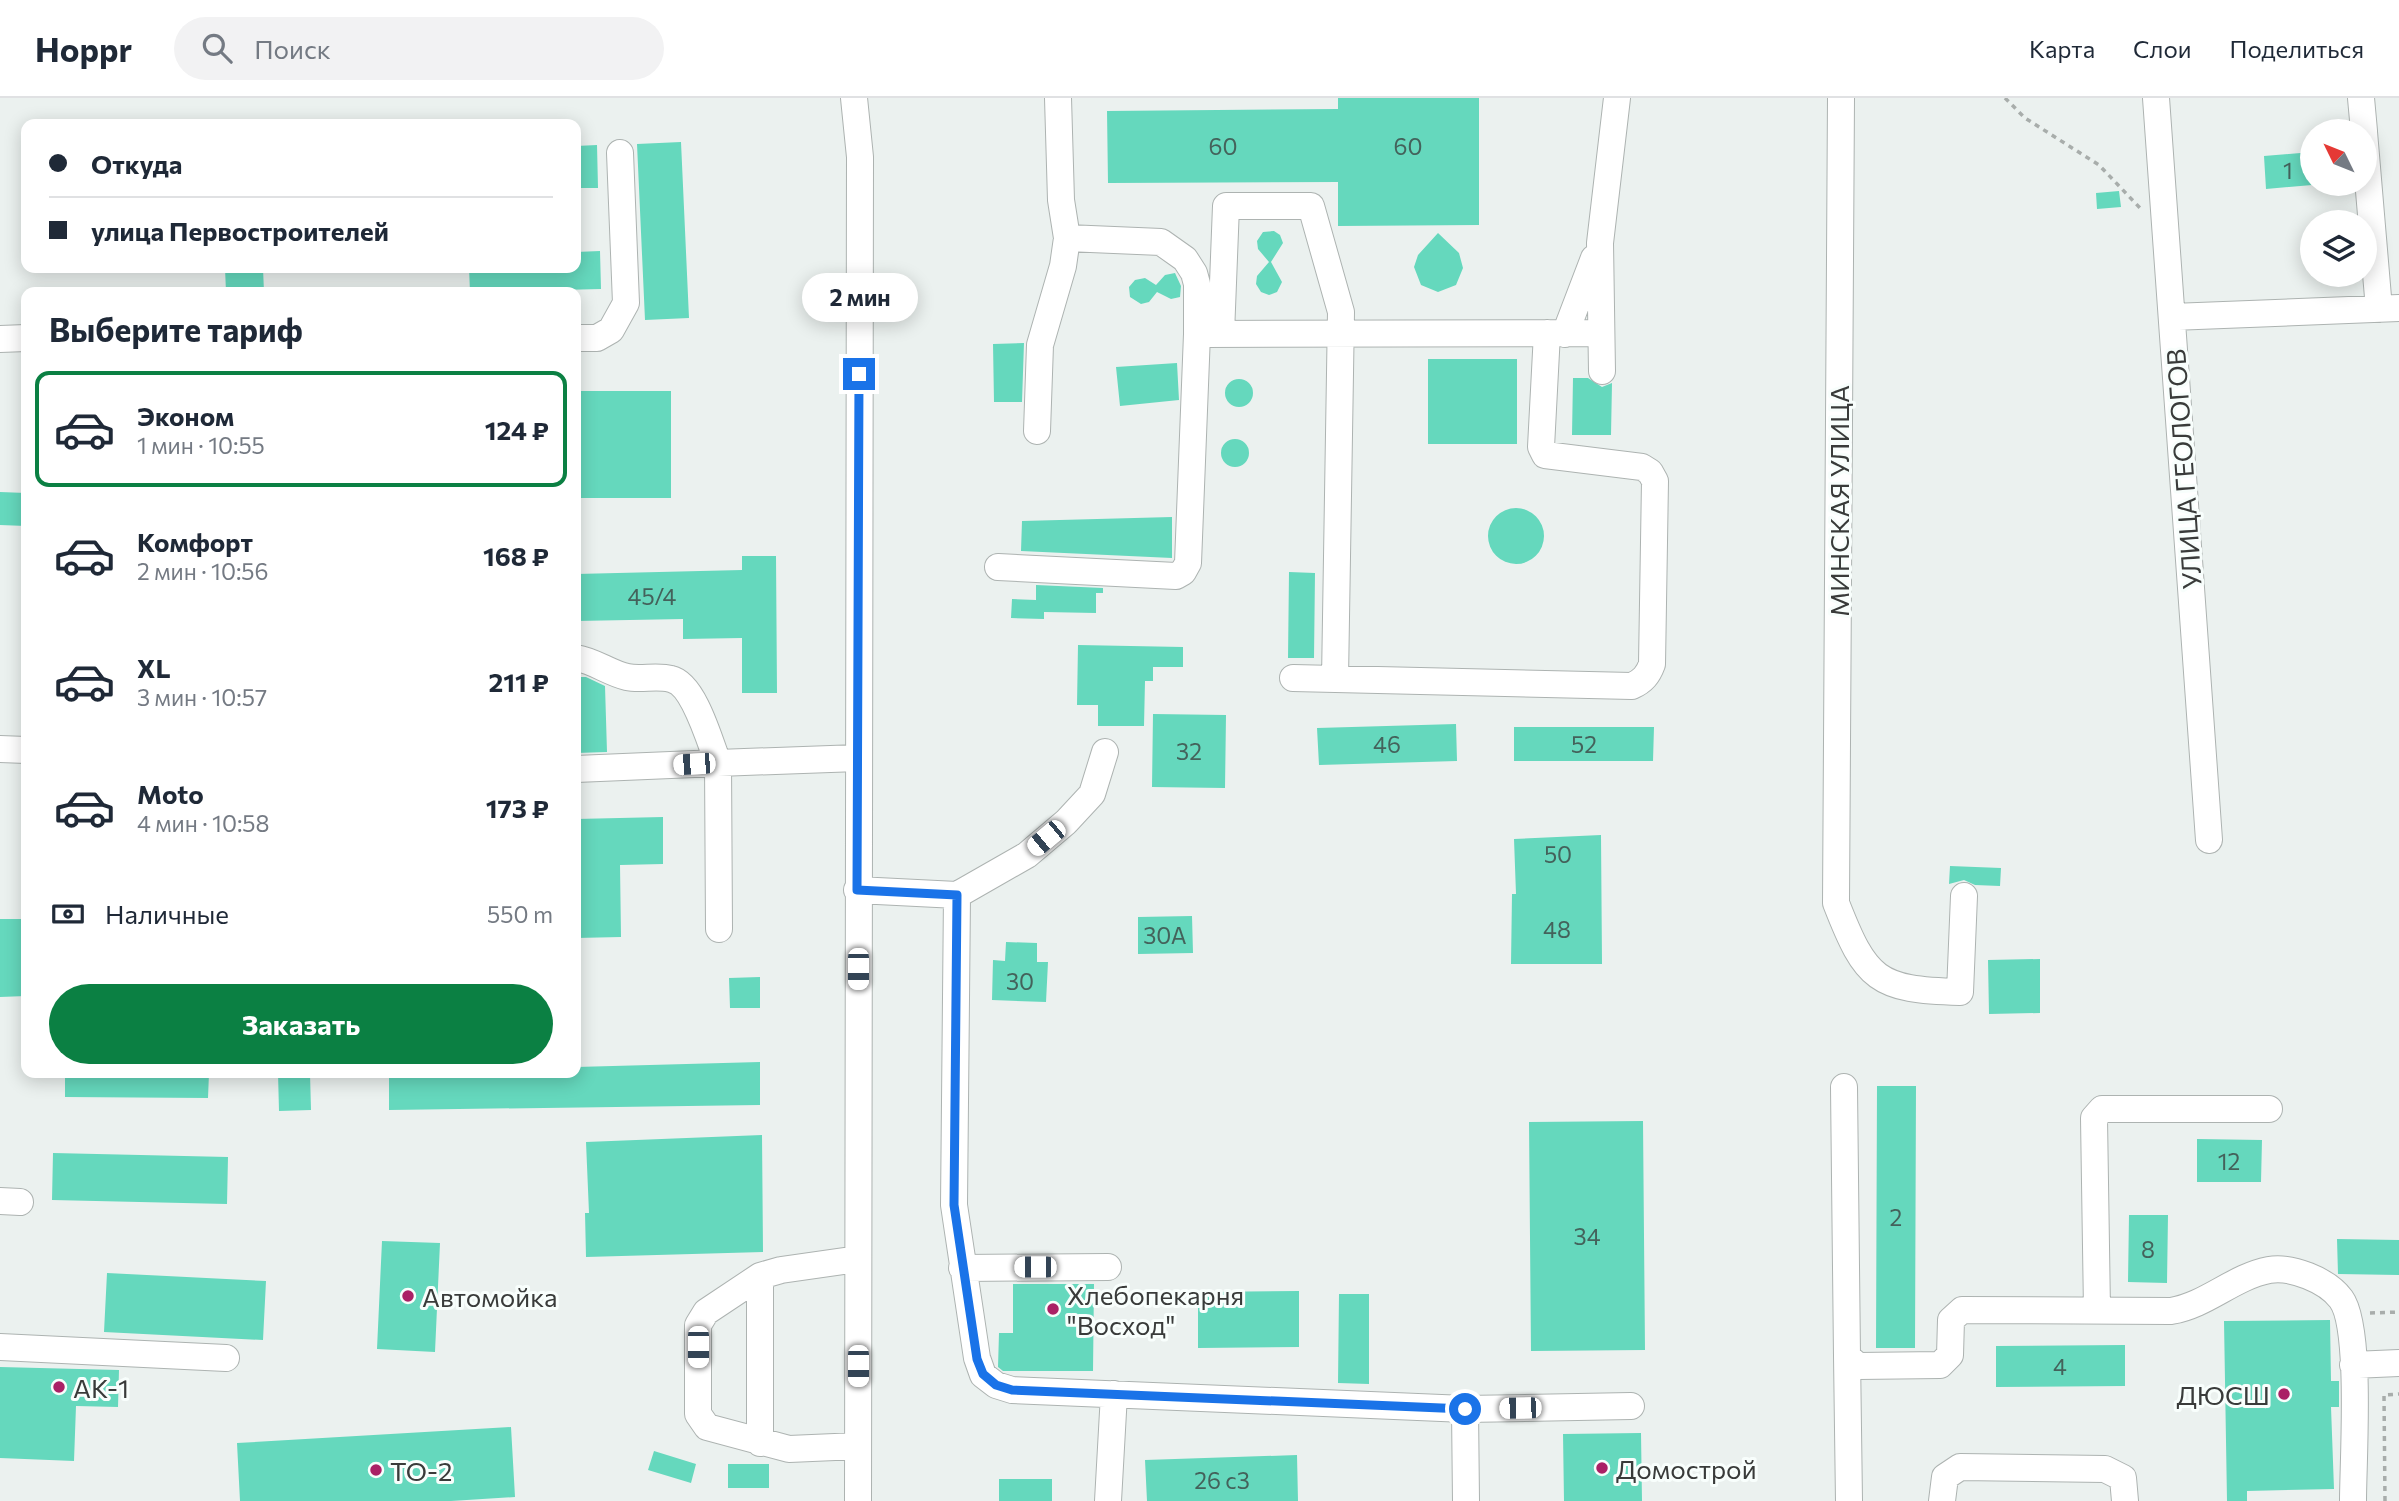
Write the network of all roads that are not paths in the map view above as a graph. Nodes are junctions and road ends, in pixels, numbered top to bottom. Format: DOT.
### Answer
graph roads {
  1 [pos="854,98"];
  2 [pos="1058,98"];
  3 [pos="1617,98"];
  4 [pos="1841,98"];
  5 [pos="2157,98"];
  6 [pos="2361,98"];
  7 [pos="2363,119"];
  8 [pos="620,153"];
  9 [pos="2373,196"];
  10 [pos="1068,238"];
  11 [pos="1600,243"];
  12 [pos="1210,297"];
  13 [pos="2389,308"];
  14 [pos="2172,317"];
  15 [pos="1556,333"];
  16 [pos="1601,333"];
  17 [pos="1209,334"];
  18 [pos="1341,334"];
  19 [pos="0,338"];
  20 [pos="21,338"];
  21 [pos="581,338"];
  22 [pos="1602,371"];
  23 [pos="1037,431"];
  24 [pos="998,567"];
  25 [pos="581,659"];
  26 [pos="1293,678"];
  27 [pos="1335,679"];
  28 [pos="0,749"];
  29 [pos="21,750"];
  30 [pos="1105,752"];
  31 [pos="858,758"];
  32 [pos="718,763"];
  33 [pos="581,769"];
  34 [pos="2209,840"];
  35 [pos="857,890"];
  36 [pos="957,895"];
  37 [pos="1964,895"];
  38 [pos="719,929"];
  39 [pos="1844,1087"];
  40 [pos="2269,1109"];
  41 [pos="858,1259"];
  42 [pos="1108,1267"];
  43 [pos="962,1268"];
  44 [pos="760,1276"];
  45 [pos="2097,1310"];
  46 [pos="0,1347"];
  47 [pos="1847,1356"];
  48 [pos="226,1358"];
  49 [pos="2399,1363"];
  50 [pos="2353,1365"];
  51 [pos="1114,1394"];
  52 [pos="1631,1406"];
  53 [pos="1465,1409"];
  54 [pos="760,1443"];
  55 [pos="858,1447"];
  56 [pos="858,1501"];
  57 [pos="1108,1501"];
  58 [pos="1466,1501"];
  59 [pos="1849,1501"];
  60 [pos="1941,1501"];
  61 [pos="2125,1501"];
  62 [pos="2353,1501"];
  1 -- 31 [label="street"];
  2 -- 10 [label="street"];
  3 -- 11 [label="street"];
  4 -- 37 [label="street, МИНСКАЯ УЛИЦА"];
  5 -- 14 [label="street, УЛИЦА ГЕОЛОГОВ"];
  6 -- 7 [label="street"];
  8 -- 21 [label="street"];
  9 -- 13 [label="street"];
  10 -- 12 [label="street"];
  10 -- 23 [label="street"];
  11 -- 15 [label="street"];
  11 -- 16 [label="street"];
  12 -- 17 [label="street"];
  12 -- 18 [label="street"];
  13 -- 14 [label="street"];
  14 -- 34 [label="street, УЛИЦА ГЕОЛОГОВ"];
  15 -- 16 [label="street"];
  15 -- 18 [label="street"];
  15 -- 27 [label="street"];
  16 -- 22 [label="street"];
  17 -- 18 [label="street"];
  17 -- 24 [label="street"];
  18 -- 27 [label="street"];
  19 -- 20 [label="street"];
  25 -- 32 [label="street"];
  26 -- 27 [label="street"];
  28 -- 29 [label="street"];
  30 -- 36 [label="street"];
  31 -- 32 [label="street"];
  31 -- 35 [label="street"];
  32 -- 33 [label="street"];
  32 -- 38 [label="street"];
  35 -- 36 [label="street"];
  35 -- 41 [label="street"];
  36 -- 43 [label="street"];
  39 -- 47 [label="street"];
  40 -- 45 [label="street"];
  41 -- 44 [label="street"];
  41 -- 55 [label="street"];
  42 -- 43 [label="street"];
  43 -- 51 [label="street"];
  44 -- 54 [label="street"];
  44 -- 54 [label="street"];
  45 -- 47 [label="street"];
  45 -- 50 [label="street"];
  46 -- 48 [label="street"];
  47 -- 59 [label="street"];
  49 -- 50 [label="street"];
  50 -- 62 [label="street"];
  51 -- 53 [label="street"];
  51 -- 57 [label="street"];
  52 -- 53 [label="street"];
  53 -- 58 [label="street"];
  54 -- 55 [label="street"];
  55 -- 56 [label="street"];
  60 -- 61 [label="street"];
}
